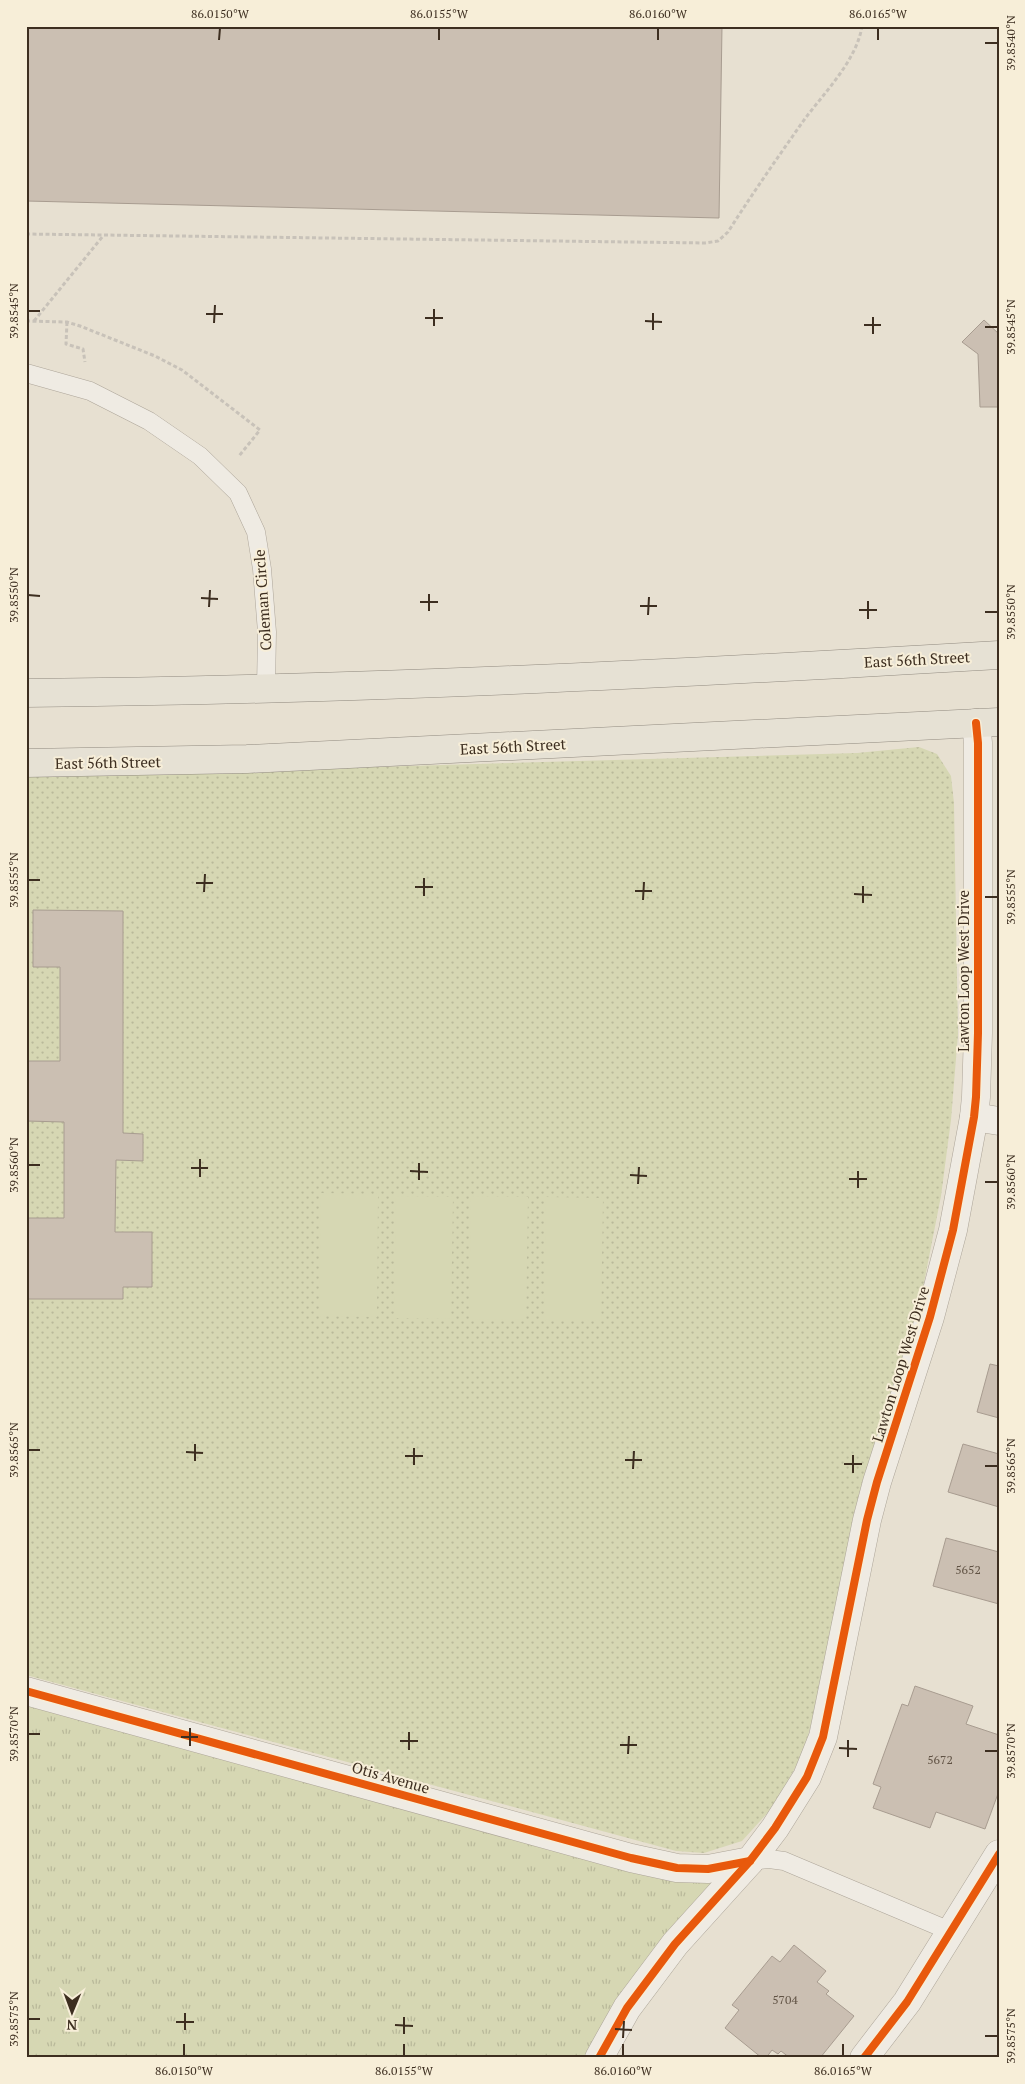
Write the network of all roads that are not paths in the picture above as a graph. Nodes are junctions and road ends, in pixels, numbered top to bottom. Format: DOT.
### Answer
graph roads {
  1 [pos="26,373"];
  2 [pos="999,655"];
  3 [pos="266,688"];
  4 [pos="26,693"];
  5 [pos="987,722"];
  6 [pos="26,763"];
  7 [pos="987,1074"];
  8 [pos="986,1119"];
  9 [pos="26,1691"];
  10 [pos="999,1854"];
  11 [pos="750,1861"];
  12 [pos="950,1932"];
  13 [pos="599,2058"];
  14 [pos="864,2058"];
  1 -- 3 [label="lane, Coleman Circle"];
  2 -- 3 [label="main road, East 56th Street"];
  3 -- 4 [label="main road, East 56th Street"];
  5 -- 6 [label="main road, East 56th Street"];
  5 -- 7 [label="street, Lawton Loop West Drive"];
  7 -- 8 [label="street, Lawton Loop West Drive"];
  8 -- 11 [label="street, Lawton Loop West Drive"];
  9 -- 11 [label="street, Otis Avenue"];
  10 -- 12 [label="street"];
  11 -- 12 [label="lane"];
  11 -- 13 [label="street, Lawton Loop West Drive"];
  12 -- 14 [label="street"];
}
